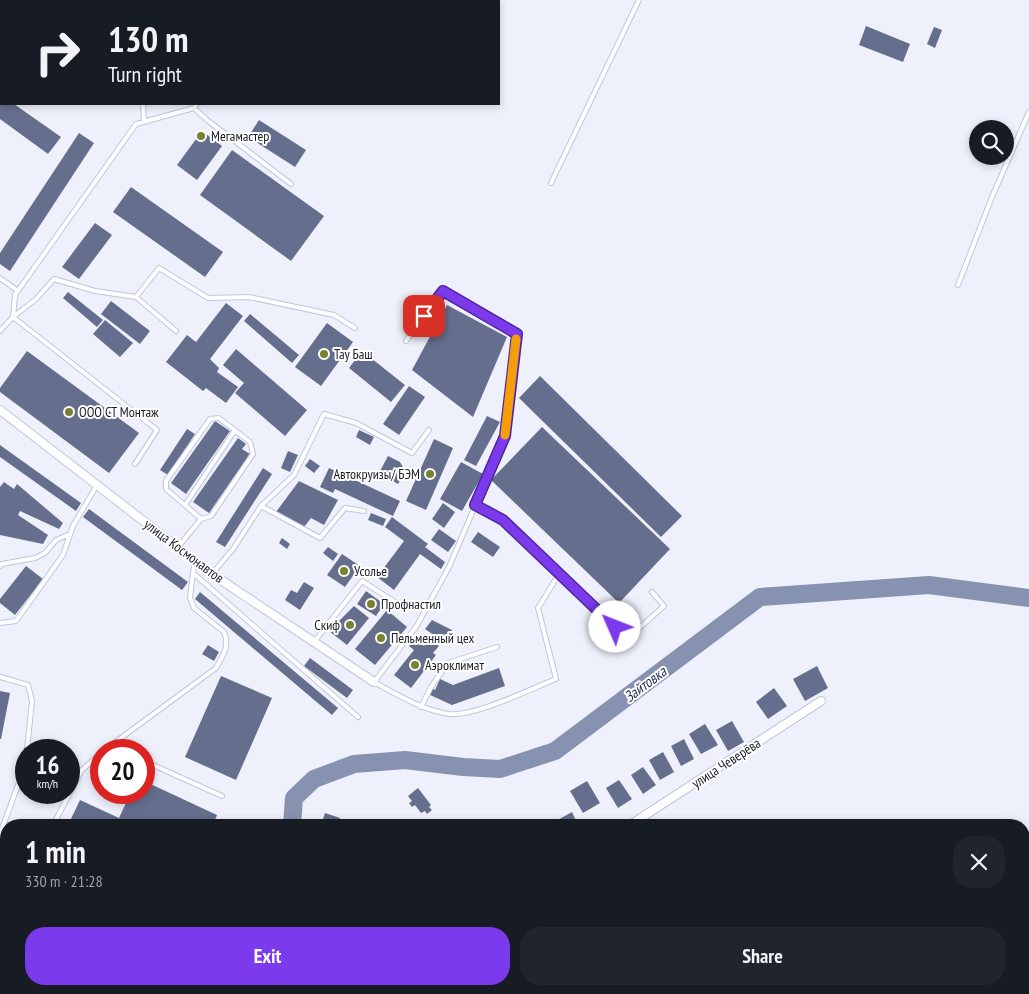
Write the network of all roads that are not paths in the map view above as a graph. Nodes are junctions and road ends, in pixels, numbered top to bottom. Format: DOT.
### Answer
graph roads {
  1 [pos="639,0"];
  2 [pos="143,105"];
  3 [pos="195,106"];
  4 [pos="1029,112"];
  5 [pos="144,122"];
  6 [pos="551,183"];
  7 [pos="291,184"];
  8 [pos="0,278"];
  9 [pos="958,285"];
  10 [pos="18,291"];
  11 [pos="136,296"];
  12 [pos="13,316"];
  13 [pos="355,328"];
  14 [pos="0,331"];
  15 [pos="176,332"];
  16 [pos="406,341"];
  17 [pos="0,410"];
  18 [pos="234,430"];
  19 [pos="429,430"];
  20 [pos="135,464"];
  21 [pos="97,485"];
  22 [pos="185,505"];
  23 [pos="475,505"];
  24 [pos="261,506"];
  25 [pos="364,512"];
  26 [pos="201,519"];
  27 [pos="70,534"];
  28 [pos="178,547"];
  29 [pos="195,560"];
  30 [pos="0,566"];
  31 [pos="193,573"];
  32 [pos="212,574"];
  33 [pos="560,574"];
  34 [pos="652,592"];
  35 [pos="398,604"];
  36 [pos="0,623"];
  37 [pos="314,642"];
  38 [pos="497,647"];
  39 [pos="0,677"];
  40 [pos="374,682"];
  41 [pos="821,701"];
  42 [pos="421,707"];
  43 [pos="358,717"];
  44 [pos="27,739"];
  45 [pos="120,739"];
  46 [pos="90,763"];
  47 [pos="155,766"];
  48 [pos="15,794"];
  49 [pos="222,796"];
  50 [pos="6,819"];
  51 [pos="56,819"];
  52 [pos="639,819"];
  1 -- 6 [label="lane"];
  2 -- 5 [label="lane"];
  3 -- 5 [label="lane"];
  3 -- 7 [label="lane"];
  4 -- 9 [label="lane"];
  5 -- 10 [label="lane"];
  8 -- 10 [label="lane"];
  10 -- 12 [label="lane"];
  11 -- 12 [label="lane"];
  11 -- 13 [label="lane"];
  11 -- 15 [label="lane"];
  12 -- 14 [label="lane"];
  12 -- 20 [label="lane"];
  16 -- 23 [label="lane"];
  17 -- 21 [label="street, улица Космонавтов"];
  18 -- 22 [label="lane"];
  18 -- 22 [label="lane"];
  18 -- 26 [label="lane"];
  19 -- 24 [label="lane"];
  21 -- 27 [label="lane"];
  21 -- 28 [label="street, улица Космонавтов"];
  22 -- 26 [label="lane"];
  23 -- 33 [label="lane"];
  23 -- 40 [label="lane"];
  24 -- 25 [label="lane"];
  24 -- 32 [label="lane"];
  26 -- 28 [label="lane"];
  27 -- 30 [label="lane"];
  27 -- 36 [label="lane"];
  28 -- 29 [label="street, улица Космонавтов"];
  29 -- 31 [label="lane"];
  29 -- 32 [label="street, улица Космонавтов"];
  31 -- 43 [label="lane"];
  31 -- 45 [label="lane"];
  32 -- 37 [label="street, улица Космонавтов"];
  33 -- 34 [label="lane"];
  33 -- 42 [label="lane"];
  35 -- 37 [label="lane"];
  37 -- 40 [label="street, улица Космонавтов"];
  38 -- 42 [label="lane"];
  39 -- 44 [label="lane"];
  40 -- 42 [label="lane"];
  41 -- 52 [label="street, улица Чеверёва"];
  46 -- 51 [label="lane"];
  47 -- 49 [label="lane"];
  48 -- 50 [label="lane"];
}
